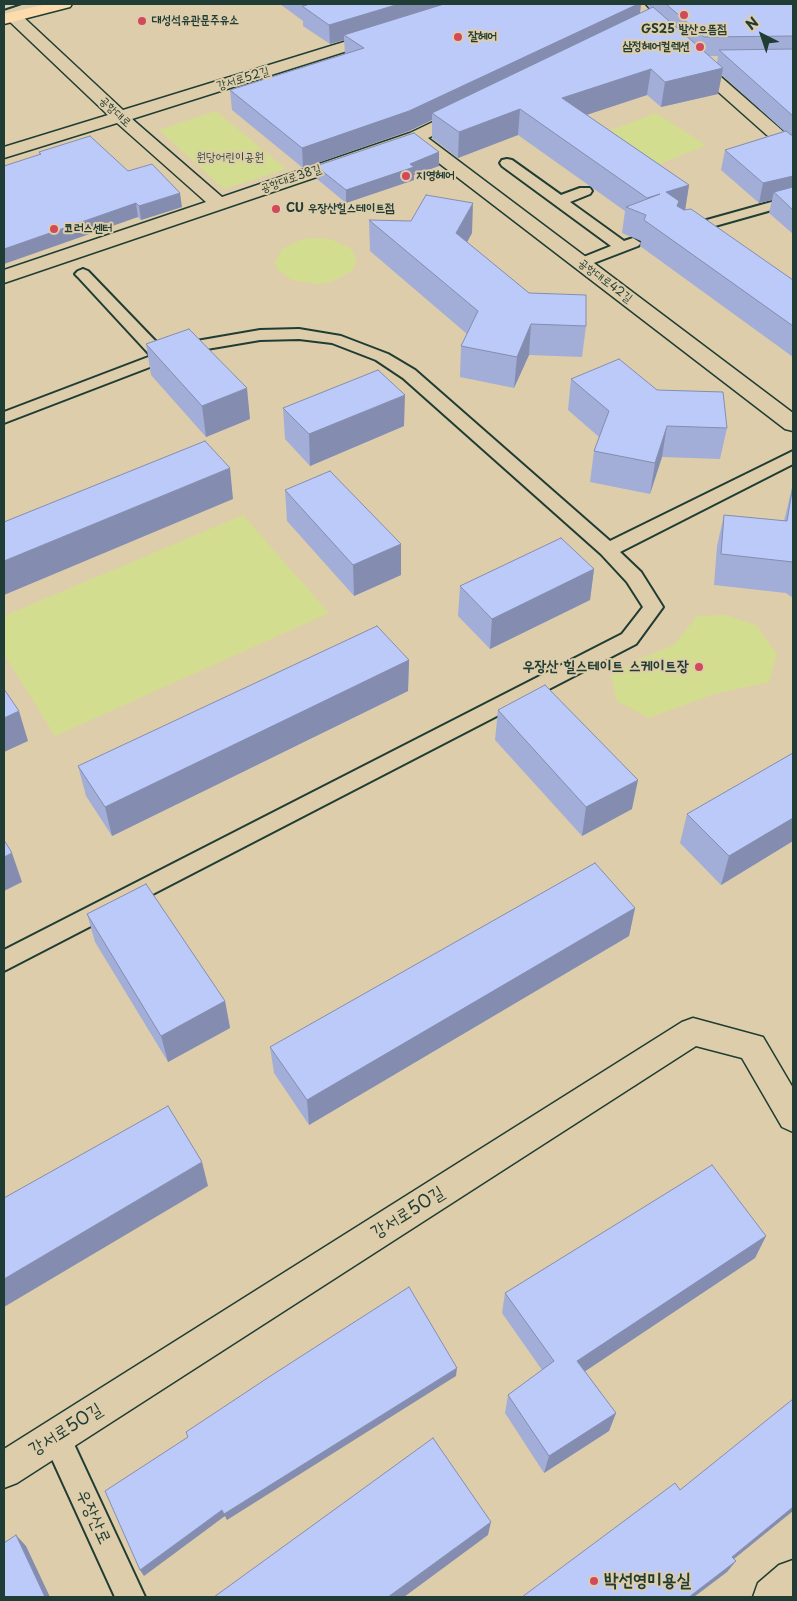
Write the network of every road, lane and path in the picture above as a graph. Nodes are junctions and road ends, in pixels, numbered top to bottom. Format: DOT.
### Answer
graph roads {
  1 [pos="36,4"];
  2 [pos="64,4"];
  3 [pos="636,4"];
  4 [pos="7,17"];
  5 [pos="652,23"];
  6 [pos="397,30"];
  7 [pos="635,32"];
  8 [pos="695,62"];
  9 [pos="724,62"];
  10 [pos="486,103"];
  11 [pos="120,117"];
  12 [pos="416,137"];
  13 [pos="793,149"];
  14 [pos="4,153"];
  15 [pos="507,163"];
  16 [pos="584,191"];
  17 [pos="793,200"];
  18 [pos="559,201"];
  19 [pos="219,204"];
  20 [pos="680,231"];
  21 [pos="581,263"];
  22 [pos="83,274"];
  23 [pos="4,277"];
  24 [pos="161,357"];
  25 [pos="4,418"];
  26 [pos="793,424"];
  27 [pos="793,457"];
  28 [pos="608,550"];
  29 [pos="4,961"];
  30 [pos="793,1117"];
  31 [pos="56,1436"];
  32 [pos="4,1470"];
  33 [pos="793,1579"];
  34 [pos="130,1597"];
  35 [pos="772,1597"];
  1 -- 4 [label="lane"];
  2 -- 4 [label="main road"];
  3 -- 5 [label="street"];
  4 -- 11 [label="street, 공항대로"];
  5 -- 7 [label="street"];
  5 -- 8 [label="street"];
  6 -- 11 [label="street, 강서로52길"];
  8 -- 9 [label="street"];
  8 -- 13 [label="street"];
  10 -- 12 [label="street, 공항대로38길"];
  11 -- 14 [label="street, 강서로52길"];
  11 -- 19 [label="street, 공항대로"];
  12 -- 19 [label="street, 공항대로38길"];
  12 -- 21 [label="street, 공항대로42길"];
  15 -- 18 [label="lane"];
  16 -- 18 [label="lane"];
  17 -- 20 [label="lane"];
  18 -- 21 [label="lane"];
  19 -- 23 [label="street, 공항대로38길"];
  21 -- 26 [label="street, 공항대로42길"];
  22 -- 24 [label="lane"];
  24 -- 25 [label="lane"];
  24 -- 28 [label="lane"];
  27 -- 28 [label="lane"];
  28 -- 29 [label="lane"];
  30 -- 31 [label="street, 강서로50길"];
  31 -- 32 [label="street, 강서로50길"];
  31 -- 34 [label="lane, 우장산로"];
  33 -- 35 [label="street"];
}
